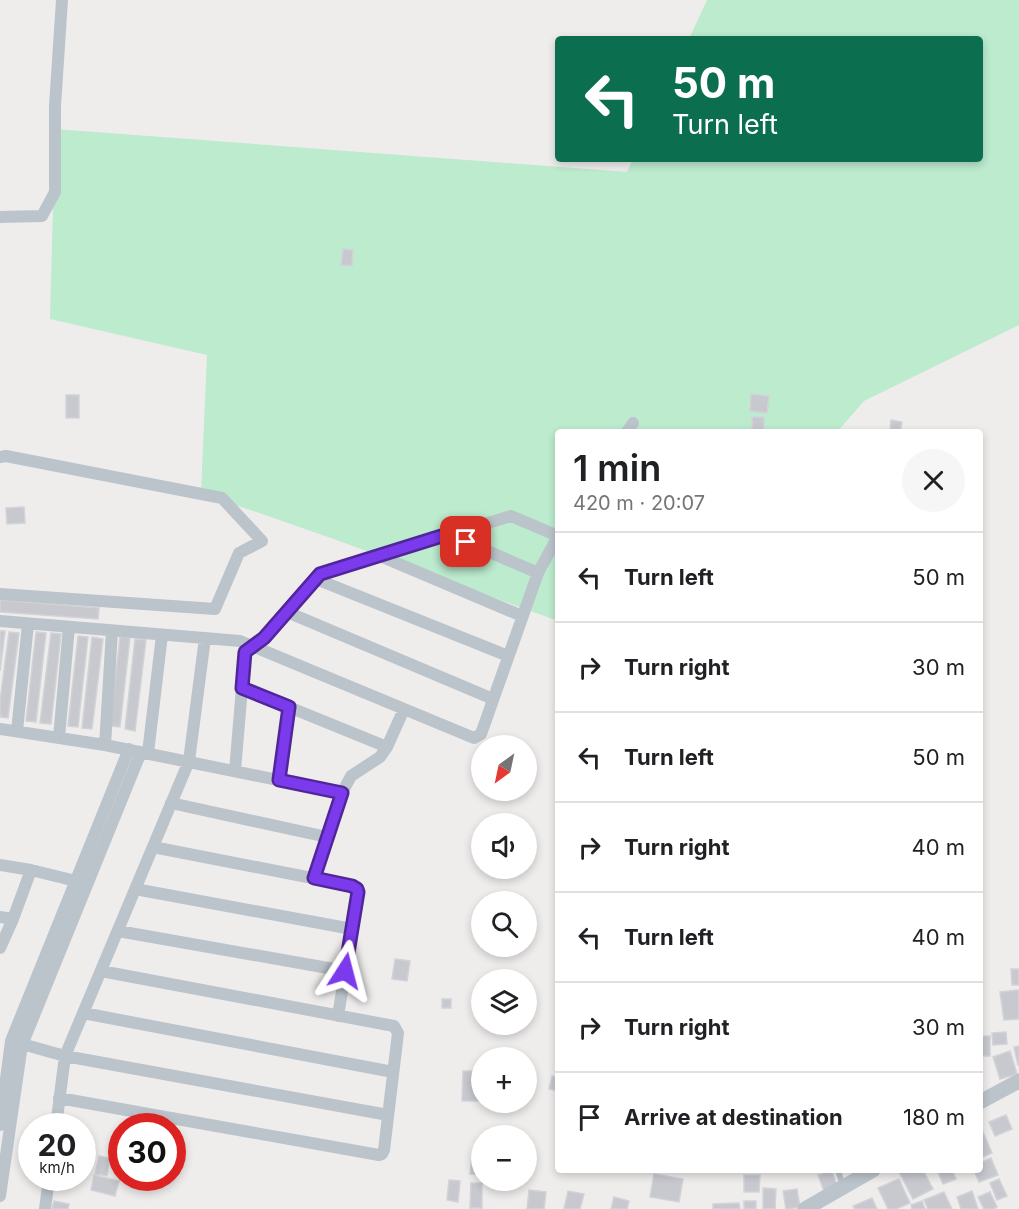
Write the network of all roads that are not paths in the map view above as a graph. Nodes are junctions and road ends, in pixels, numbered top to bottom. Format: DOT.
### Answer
graph roads {
  1 [pos="62,0"];
  2 [pos="0,217"];
  3 [pos="0,457"];
  4 [pos="448,534"];
  5 [pos="555,535"];
  6 [pos="555,542"];
  7 [pos="380,556"];
  8 [pos="538,573"];
  9 [pos="316,579"];
  10 [pos="0,594"];
  11 [pos="287,612"];
  12 [pos="522,616"];
  13 [pos="0,621"];
  14 [pos="28,624"];
  15 [pos="69,627"];
  16 [pos="112,631"];
  17 [pos="162,635"];
  18 [pos="205,638"];
  19 [pos="253,647"];
  20 [pos="508,656"];
  21 [pos="242,688"];
  22 [pos="493,699"];
  23 [pos="289,707"];
  24 [pos="404,709"];
  25 [pos="0,729"];
  26 [pos="17,731"];
  27 [pos="59,737"];
  28 [pos="105,745"];
  29 [pos="387,747"];
  30 [pos="139,752"];
  31 [pos="189,761"];
  32 [pos="235,771"];
  33 [pos="279,780"];
  34 [pos="342,793"];
  35 [pos="171,803"];
  36 [pos="327,837"];
  37 [pos="153,847"];
  38 [pos="0,865"];
  39 [pos="31,870"];
  40 [pos="314,878"];
  41 [pos="82,882"];
  42 [pos="135,889"];
  43 [pos="0,917"];
  44 [pos="13,919"];
  45 [pos="352,929"];
  46 [pos="117,931"];
  47 [pos="0,948"];
  48 [pos="101,970"];
  49 [pos="345,971"];
  50 [pos="83,1013"];
  51 [pos="338,1016"];
  52 [pos="17,1043"];
  53 [pos="65,1056"];
  54 [pos="393,1072"];
  55 [pos="1019,1081"];
  56 [pos="59,1098"];
  57 [pos="983,1100"];
  58 [pos="57,1113"];
  59 [pos="388,1115"];
  60 [pos="0,1125"];
  61 [pos="839,1173"];
  62 [pos="868,1173"];
  63 [pos="843,1187"];
  64 [pos="47,1191"];
  65 [pos="0,1196"];
  66 [pos="45,1209"];
  67 [pos="805,1209"];
  1 -- 2 [label="street"];
  3 -- 10 [label="street"];
  4 -- 5 [label="street"];
  4 -- 7 [label="street"];
  4 -- 8 [label="street"];
  6 -- 8 [label="street"];
  7 -- 9 [label="street"];
  7 -- 12 [label="street"];
  8 -- 12 [label="street"];
  9 -- 11 [label="street"];
  9 -- 20 [label="street"];
  11 -- 19 [label="street"];
  11 -- 22 [label="street"];
  12 -- 20 [label="street"];
  13 -- 14 [label="street"];
  14 -- 15 [label="street"];
  14 -- 26 [label="street"];
  15 -- 16 [label="street"];
  15 -- 27 [label="street"];
  16 -- 17 [label="street"];
  16 -- 28 [label="street"];
  17 -- 18 [label="street"];
  17 -- 30 [label="street"];
  18 -- 19 [label="street"];
  18 -- 31 [label="street"];
  19 -- 21 [label="street"];
  19 -- 24 [label="street"];
  20 -- 22 [label="street"];
  21 -- 23 [label="street"];
  21 -- 32 [label="street"];
  22 -- 24 [label="street"];
  23 -- 29 [label="street"];
  23 -- 33 [label="street"];
  24 -- 29 [label="street"];
  25 -- 26 [label="street"];
  26 -- 27 [label="street"];
  27 -- 28 [label="street"];
  28 -- 30 [label="street"];
  29 -- 34 [label="street"];
  30 -- 31 [label="street"];
  30 -- 41 [label="street"];
  31 -- 32 [label="street"];
  31 -- 35 [label="street"];
  32 -- 33 [label="street"];
  33 -- 34 [label="street"];
  34 -- 36 [label="street"];
  35 -- 36 [label="street"];
  35 -- 37 [label="street"];
  36 -- 40 [label="street"];
  37 -- 40 [label="street"];
  37 -- 42 [label="street"];
  38 -- 39 [label="street"];
  39 -- 41 [label="street"];
  39 -- 44 [label="street"];
  40 -- 45 [label="street"];
  41 -- 52 [label="street"];
  42 -- 45 [label="street"];
  42 -- 46 [label="street"];
  43 -- 44 [label="street"];
  44 -- 47 [label="street"];
  45 -- 49 [label="street"];
  46 -- 48 [label="street"];
  46 -- 49 [label="street"];
  48 -- 50 [label="street"];
  48 -- 51 [label="street"];
  49 -- 51 [label="street"];
  50 -- 53 [label="street"];
  50 -- 54 [label="street"];
  51 -- 54 [label="street"];
  52 -- 53 [label="street"];
  52 -- 60 [label="street"];
  52 -- 65 [label="street"];
  53 -- 56 [label="street"];
  53 -- 59 [label="street"];
  54 -- 59 [label="street"];
  55 -- 57 [label="street"];
  56 -- 58 [label="street"];
  56 -- 59 [label="street"];
  61 -- 63 [label="lane"];
  62 -- 63 [label="street"];
  63 -- 67 [label="street"];
  64 -- 66 [label="street"];
}
